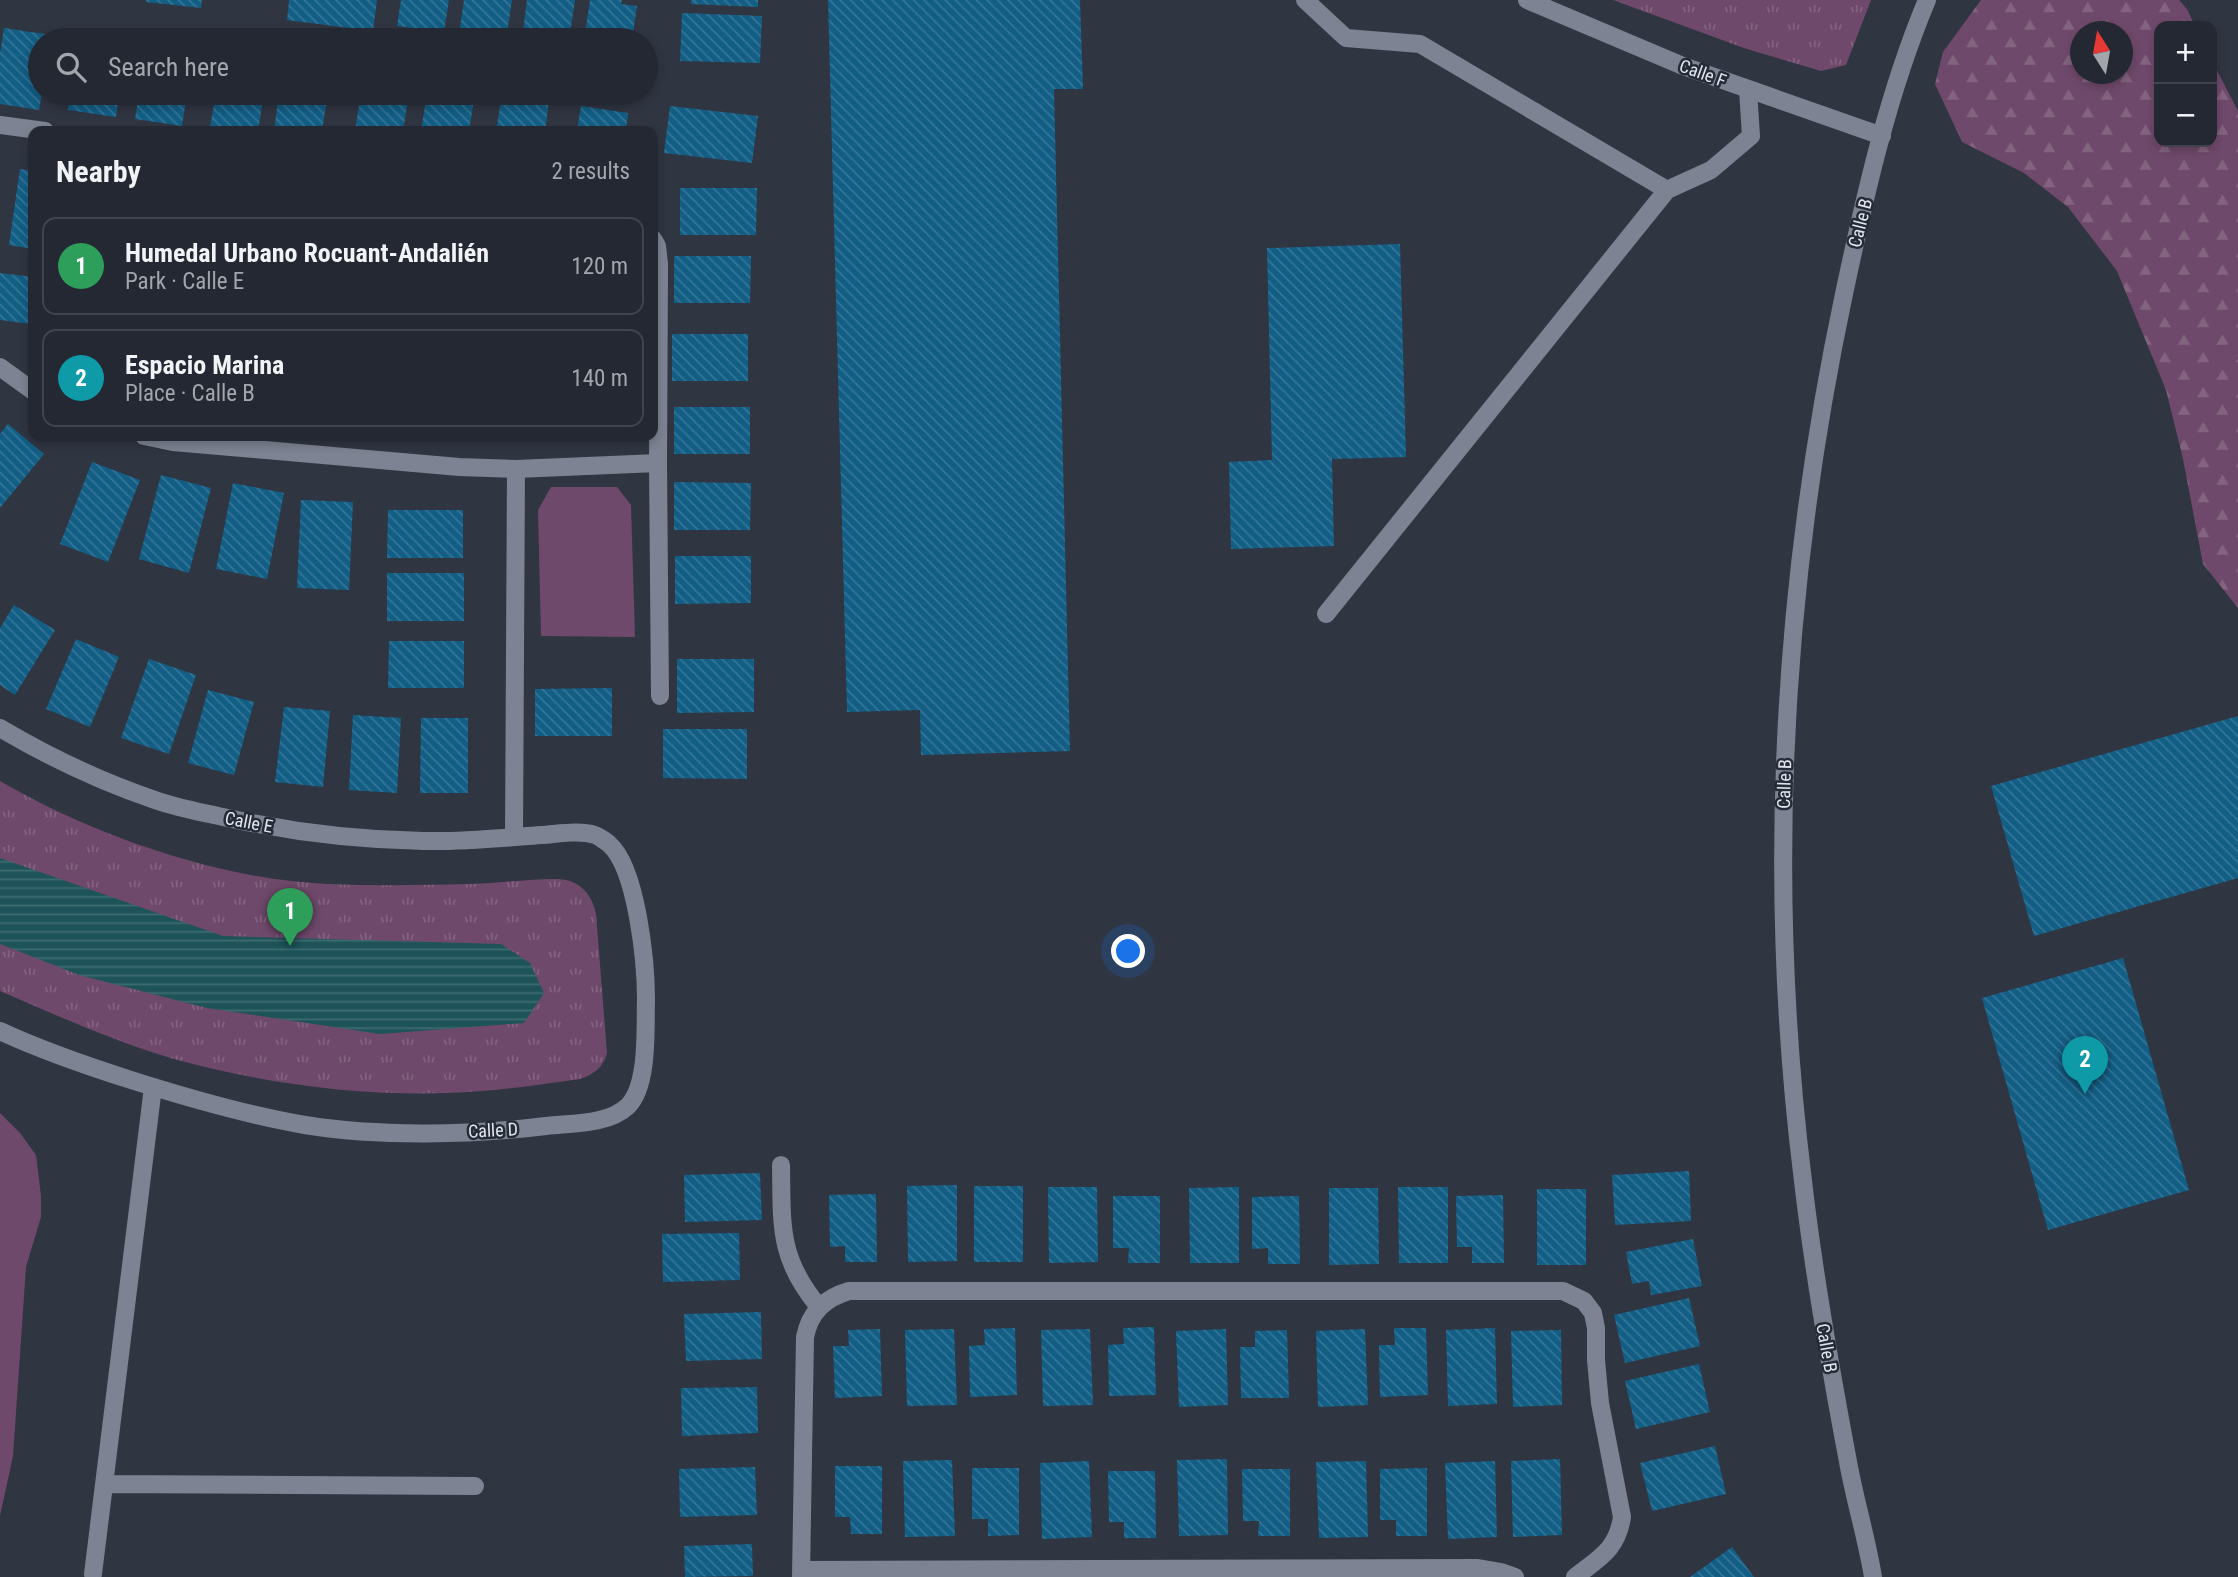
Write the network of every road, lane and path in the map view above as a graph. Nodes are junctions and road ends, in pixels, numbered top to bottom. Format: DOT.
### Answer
graph roads {
  1 [pos="1305,0"];
  2 [pos="1527,0"];
  3 [pos="1927,0"];
  4 [pos="1748,90"];
  5 [pos="0,125"];
  6 [pos="28,129"];
  7 [pos="1882,136"];
  8 [pos="1667,190"];
  9 [pos="658,255"];
  10 [pos="0,367"];
  11 [pos="28,387"];
  12 [pos="168,441"];
  13 [pos="658,463"];
  14 [pos="516,469"];
  15 [pos="1326,614"];
  16 [pos="660,696"];
  17 [pos="0,728"];
  18 [pos="514,837"];
  19 [pos="0,1031"];
  20 [pos="153,1087"];
  21 [pos="781,1165"];
  22 [pos="819,1307"];
  23 [pos="104,1484"];
  24 [pos="475,1486"];
  25 [pos="801,1573"];
  26 [pos="93,1574"];
  27 [pos="1515,1577"];
  28 [pos="1575,1577"];
  29 [pos="1873,1577"];
  1 -- 8 [label="street"];
  2 -- 4 [label="street, Calle F"];
  3 -- 7 [label="street, Calle B"];
  4 -- 7 [label="street, Calle F"];
  4 -- 8 [label="street"];
  5 -- 6 [label="street"];
  7 -- 29 [label="street, Calle B"];
  8 -- 15 [label="street"];
  9 -- 13 [label="street"];
  10 -- 11 [label="street"];
  12 -- 14 [label="street"];
  13 -- 14 [label="street"];
  13 -- 16 [label="street"];
  14 -- 18 [label="street"];
  17 -- 18 [label="street, Calle E"];
  18 -- 20 [label="street, Calle D"];
  19 -- 20 [label="street, Calle D"];
  20 -- 23 [label="street"];
  21 -- 22 [label="street"];
  22 -- 25 [label="street"];
  22 -- 28 [label="street"];
  23 -- 24 [label="street"];
  23 -- 26 [label="street"];
  25 -- 27 [label="street"];
}
